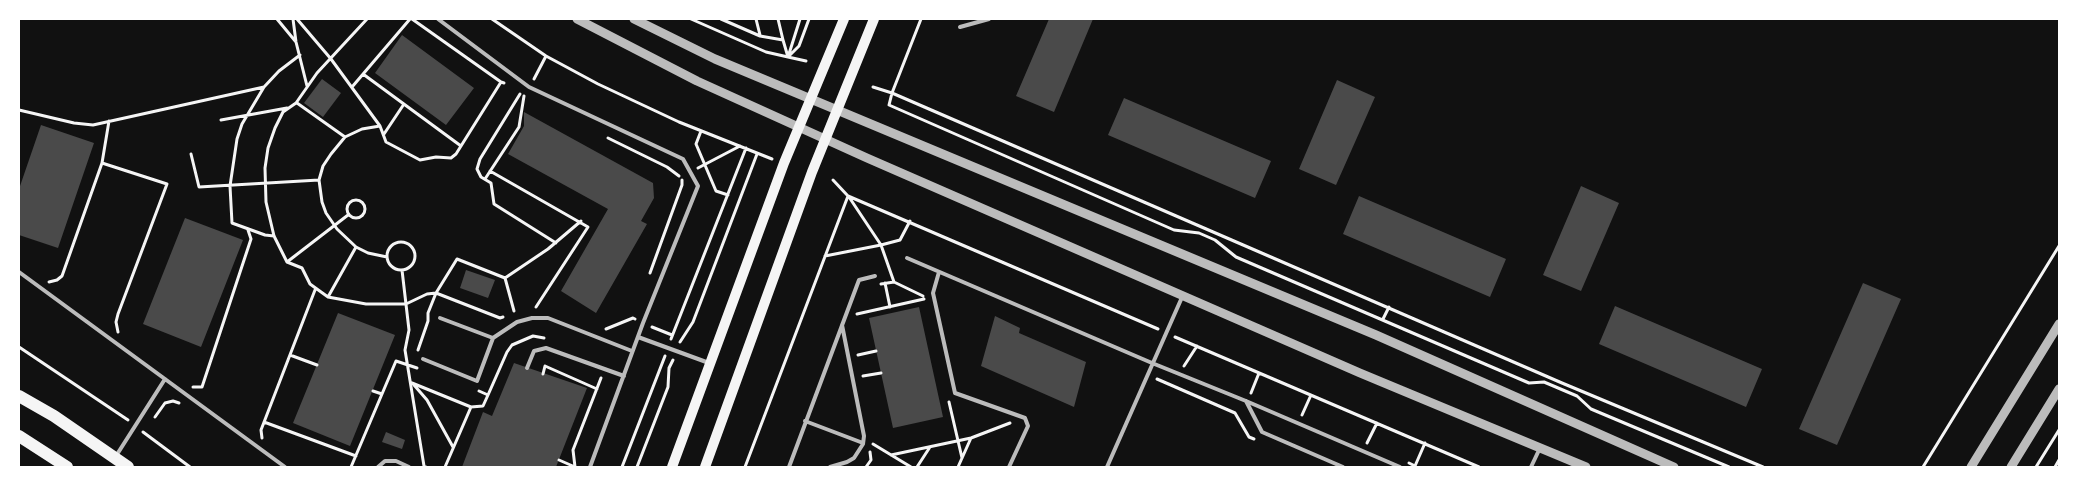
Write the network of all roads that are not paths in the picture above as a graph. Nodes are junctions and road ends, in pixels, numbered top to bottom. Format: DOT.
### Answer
graph roads {
  1 [pos="438,19"];
  2 [pos="577,19"];
  3 [pos="634,19"];
  4 [pos="844,19"];
  5 [pos="874,19"];
  6 [pos="989,19"];
  7 [pos="960,27"];
  8 [pos="811,99"];
  9 [pos="837,110"];
  10 [pos="799,128"];
  11 [pos="826,140"];
  12 [pos="906,258"];
  13 [pos="19,272"];
  14 [pos="939,272"];
  15 [pos="875,276"];
  16 [pos="1183,295"];
  17 [pos="440,318"];
  18 [pos="2059,324"];
  19 [pos="842,325"];
  20 [pos="638,337"];
  21 [pos="493,338"];
  22 [pos="632,351"];
  23 [pos="423,358"];
  24 [pos="709,363"];
  25 [pos="1152,363"];
  26 [pos="527,368"];
  27 [pos="624,376"];
  28 [pos="164,379"];
  29 [pos="2059,390"];
  30 [pos="19,396"];
  31 [pos="1246,401"];
  32 [pos="805,421"];
  33 [pos="19,436"];
  34 [pos="863,443"];
  35 [pos="1540,448"];
  36 [pos="115,458"];
  37 [pos="67,467"];
  38 [pos="128,467"];
  39 [pos="285,467"];
  40 [pos="378,467"];
  41 [pos="409,467"];
  42 [pos="590,467"];
  43 [pos="672,467"];
  44 [pos="705,467"];
  45 [pos="789,467"];
  46 [pos="830,467"];
  47 [pos="1009,467"];
  48 [pos="1107,467"];
  49 [pos="1343,467"];
  50 [pos="1400,467"];
  51 [pos="1530,467"];
  52 [pos="1586,467"];
  53 [pos="1674,467"];
  54 [pos="1971,467"];
  55 [pos="2011,467"];
  1 -- 20 [label="lane"];
  2 -- 10 [label="street"];
  3 -- 8 [label="street"];
  4 -- 8 [label="main road"];
  5 -- 9 [label="main road"];
  6 -- 7 [label="lane"];
  8 -- 9 [label="street"];
  8 -- 10 [label="main road"];
  9 -- 11 [label="main road"];
  9 -- 53 [label="street"];
  10 -- 11 [label="street"];
  10 -- 24 [label="main road"];
  11 -- 16 [label="street"];
  11 -- 44 [label="main road"];
  12 -- 14 [label="lane"];
  13 -- 28 [label="lane"];
  14 -- 25 [label="lane"];
  14 -- 47 [label="lane"];
  15 -- 19 [label="lane"];
  16 -- 25 [label="lane"];
  16 -- 35 [label="street"];
  17 -- 21 [label="lane"];
  18 -- 54 [label="street"];
  19 -- 32 [label="lane"];
  19 -- 34 [label="lane"];
  20 -- 22 [label="lane"];
  20 -- 24 [label="lane"];
  21 -- 22 [label="lane"];
  21 -- 23 [label="lane"];
  22 -- 27 [label="lane"];
  24 -- 43 [label="main road"];
  25 -- 31 [label="lane"];
  25 -- 48 [label="lane"];
  26 -- 27 [label="lane"];
  27 -- 42 [label="lane"];
  28 -- 36 [label="lane"];
  28 -- 39 [label="lane"];
  29 -- 55 [label="street"];
  30 -- 36 [label="main road"];
  31 -- 49 [label="lane"];
  31 -- 50 [label="lane"];
  32 -- 34 [label="lane"];
  32 -- 45 [label="lane"];
  33 -- 37 [label="main road"];
  34 -- 46 [label="lane"];
  35 -- 51 [label="lane"];
  35 -- 52 [label="street"];
  36 -- 38 [label="main road"];
  40 -- 41 [label="lane"];
}
